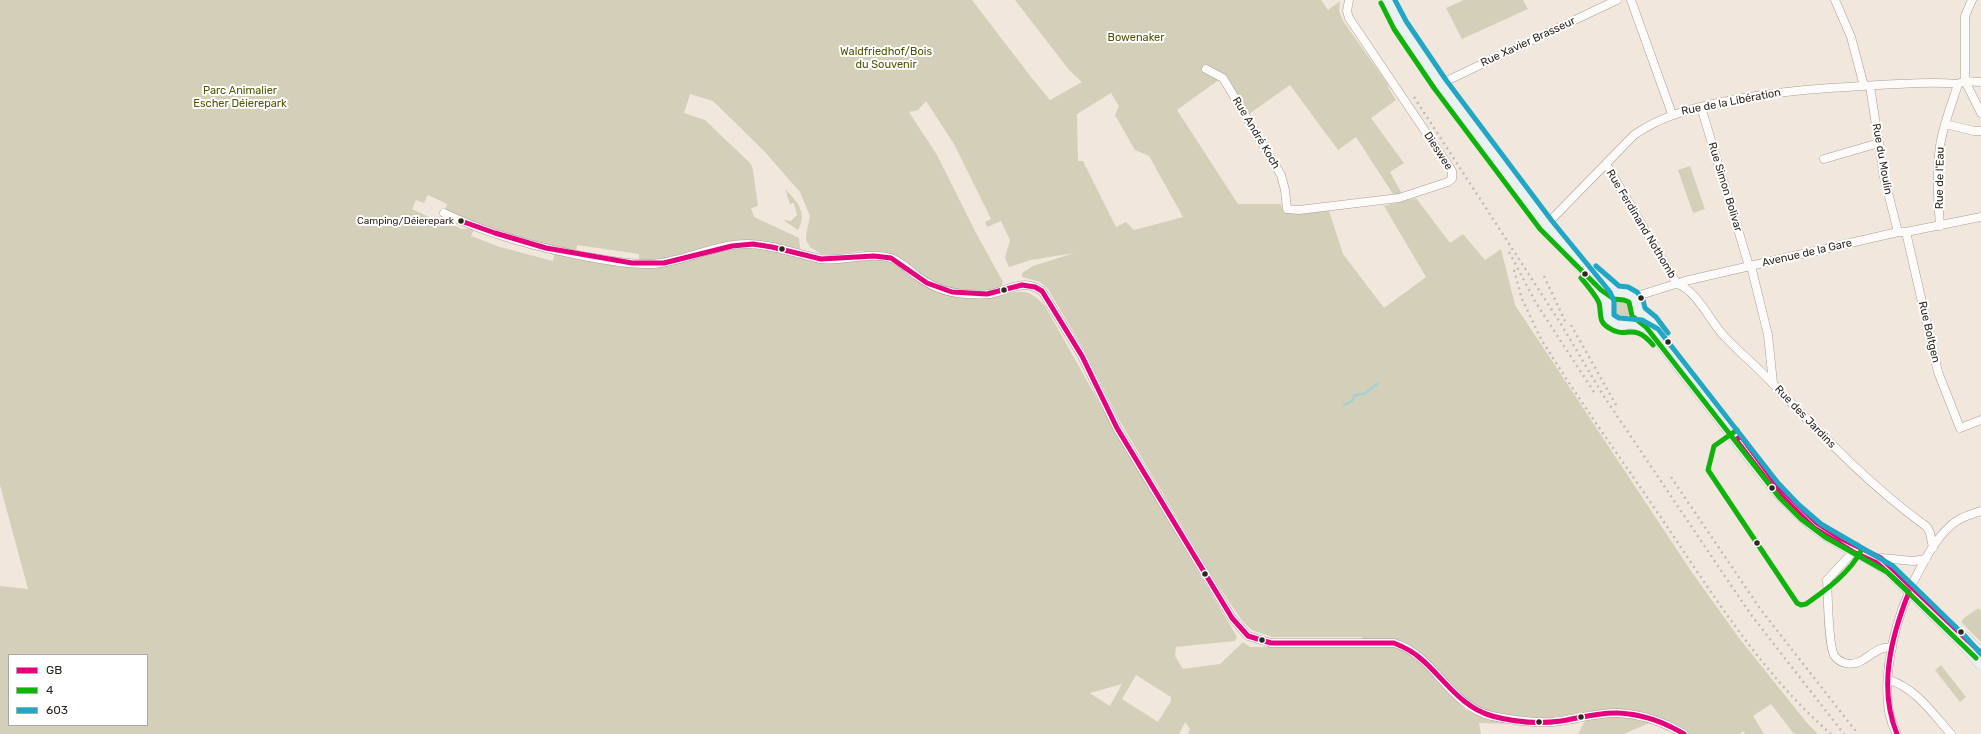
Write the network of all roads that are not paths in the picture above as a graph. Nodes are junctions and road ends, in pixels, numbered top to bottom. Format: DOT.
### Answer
graph roads {
  1 [pos="1349,0"];
  2 [pos="1386,0"];
  3 [pos="1616,0"];
  4 [pos="1631,0"];
  5 [pos="1836,0"];
  6 [pos="1972,0"];
  7 [pos="1206,69"];
  8 [pos="1981,82"];
  9 [pos="1961,83"];
  10 [pos="1440,84"];
  11 [pos="1867,86"];
  12 [pos="1701,107"];
  13 [pos="1981,113"];
  14 [pos="1672,114"];
  15 [pos="1945,124"];
  16 [pos="1981,131"];
  17 [pos="1878,143"];
  18 [pos="1824,159"];
  19 [pos="1606,164"];
  20 [pos="1287,209"];
  21 [pos="444,213"];
  22 [pos="1981,217"];
  23 [pos="1546,225"];
  24 [pos="1940,226"];
  25 [pos="1902,232"];
  26 [pos="1560,240"];
  27 [pos="1750,266"];
  28 [pos="1676,284"];
  29 [pos="1617,293"];
  30 [pos="1634,297"];
  31 [pos="1607,302"];
  32 [pos="1638,312"];
  33 [pos="1629,324"];
  34 [pos="1773,383"];
  35 [pos="1981,420"];
  36 [pos="1981,511"];
  37 [pos="1933,548"];
  38 [pos="1855,549"];
  39 [pos="1881,558"];
  40 [pos="1926,560"];
  41 [pos="1910,589"];
  42 [pos="1892,648"];
  43 [pos="1981,653"];
  44 [pos="1981,664"];
  45 [pos="1889,680"];
  46 [pos="1684,734"];
  47 [pos="1898,734"];
  48 [pos="1951,734"];
  1 -- 20 [label="street, Dieswee"];
  2 -- 10 [label="main road"];
  3 -- 10 [label="street, Rue Xavier Brasseur"];
  4 -- 14 [label="street"];
  5 -- 11 [label="street, Rue du Moulin"];
  6 -- 9 [label="street"];
  7 -- 20 [label="street, Rue André Koch"];
  8 -- 9 [label="street, Rue de la Libération"];
  9 -- 11 [label="street, Rue de la Libération"];
  9 -- 13 [label="street"];
  9 -- 15 [label="street, Rue de l'Eau"];
  10 -- 23 [label="main road"];
  11 -- 12 [label="street, Rue de la Libération"];
  11 -- 17 [label="street, Rue du Moulin"];
  12 -- 14 [label="street, Rue de la Libération"];
  12 -- 27 [label="street, Rue Simon Bolivar"];
  14 -- 19 [label="street, Rue de la Libération"];
  15 -- 16 [label="street"];
  15 -- 24 [label="street, Rue de l'Eau"];
  17 -- 18 [label="street"];
  17 -- 25 [label="street, Rue du Moulin"];
  19 -- 23 [label="street, Rue de la Libération"];
  19 -- 28 [label="street, Rue Ferdinand Nothomb"];
  21 -- 46 [label="street"];
  22 -- 24 [label="street, Avenue de la Gare"];
  23 -- 26 [label="main road"];
  24 -- 25 [label="street, Avenue de la Gare"];
  25 -- 27 [label="street, Avenue de la Gare"];
  25 -- 35 [label="street, Rue Boltgen"];
  26 -- 29 [label="main road"];
  26 -- 31 [label="main road"];
  27 -- 28 [label="street, Avenue de la Gare"];
  27 -- 34 [label="street, Rue Simon Bolivar"];
  28 -- 30 [label="street, Avenue de la Gare"];
  28 -- 34 [label="street, Rue des Jardins"];
  29 -- 30 [label="main road"];
  29 -- 31 [label="main road"];
  30 -- 32 [label="main road"];
  31 -- 33 [label="main road"];
  32 -- 33 [label="main road"];
  32 -- 38 [label="main road"];
  33 -- 38 [label="main road"];
  34 -- 37 [label="street, Rue des Jardins"];
  36 -- 37 [label="street"];
  37 -- 40 [label="street"];
  38 -- 39 [label="main road"];
  38 -- 41 [label="main road"];
  38 -- 42 [label="street"];
  39 -- 40 [label="street"];
  39 -- 41 [label="main road"];
  40 -- 41 [label="street"];
  41 -- 42 [label="street"];
  41 -- 43 [label="main road"];
  41 -- 44 [label="main road"];
  42 -- 45 [label="street"];
  45 -- 47 [label="street"];
  45 -- 48 [label="street"];
}
